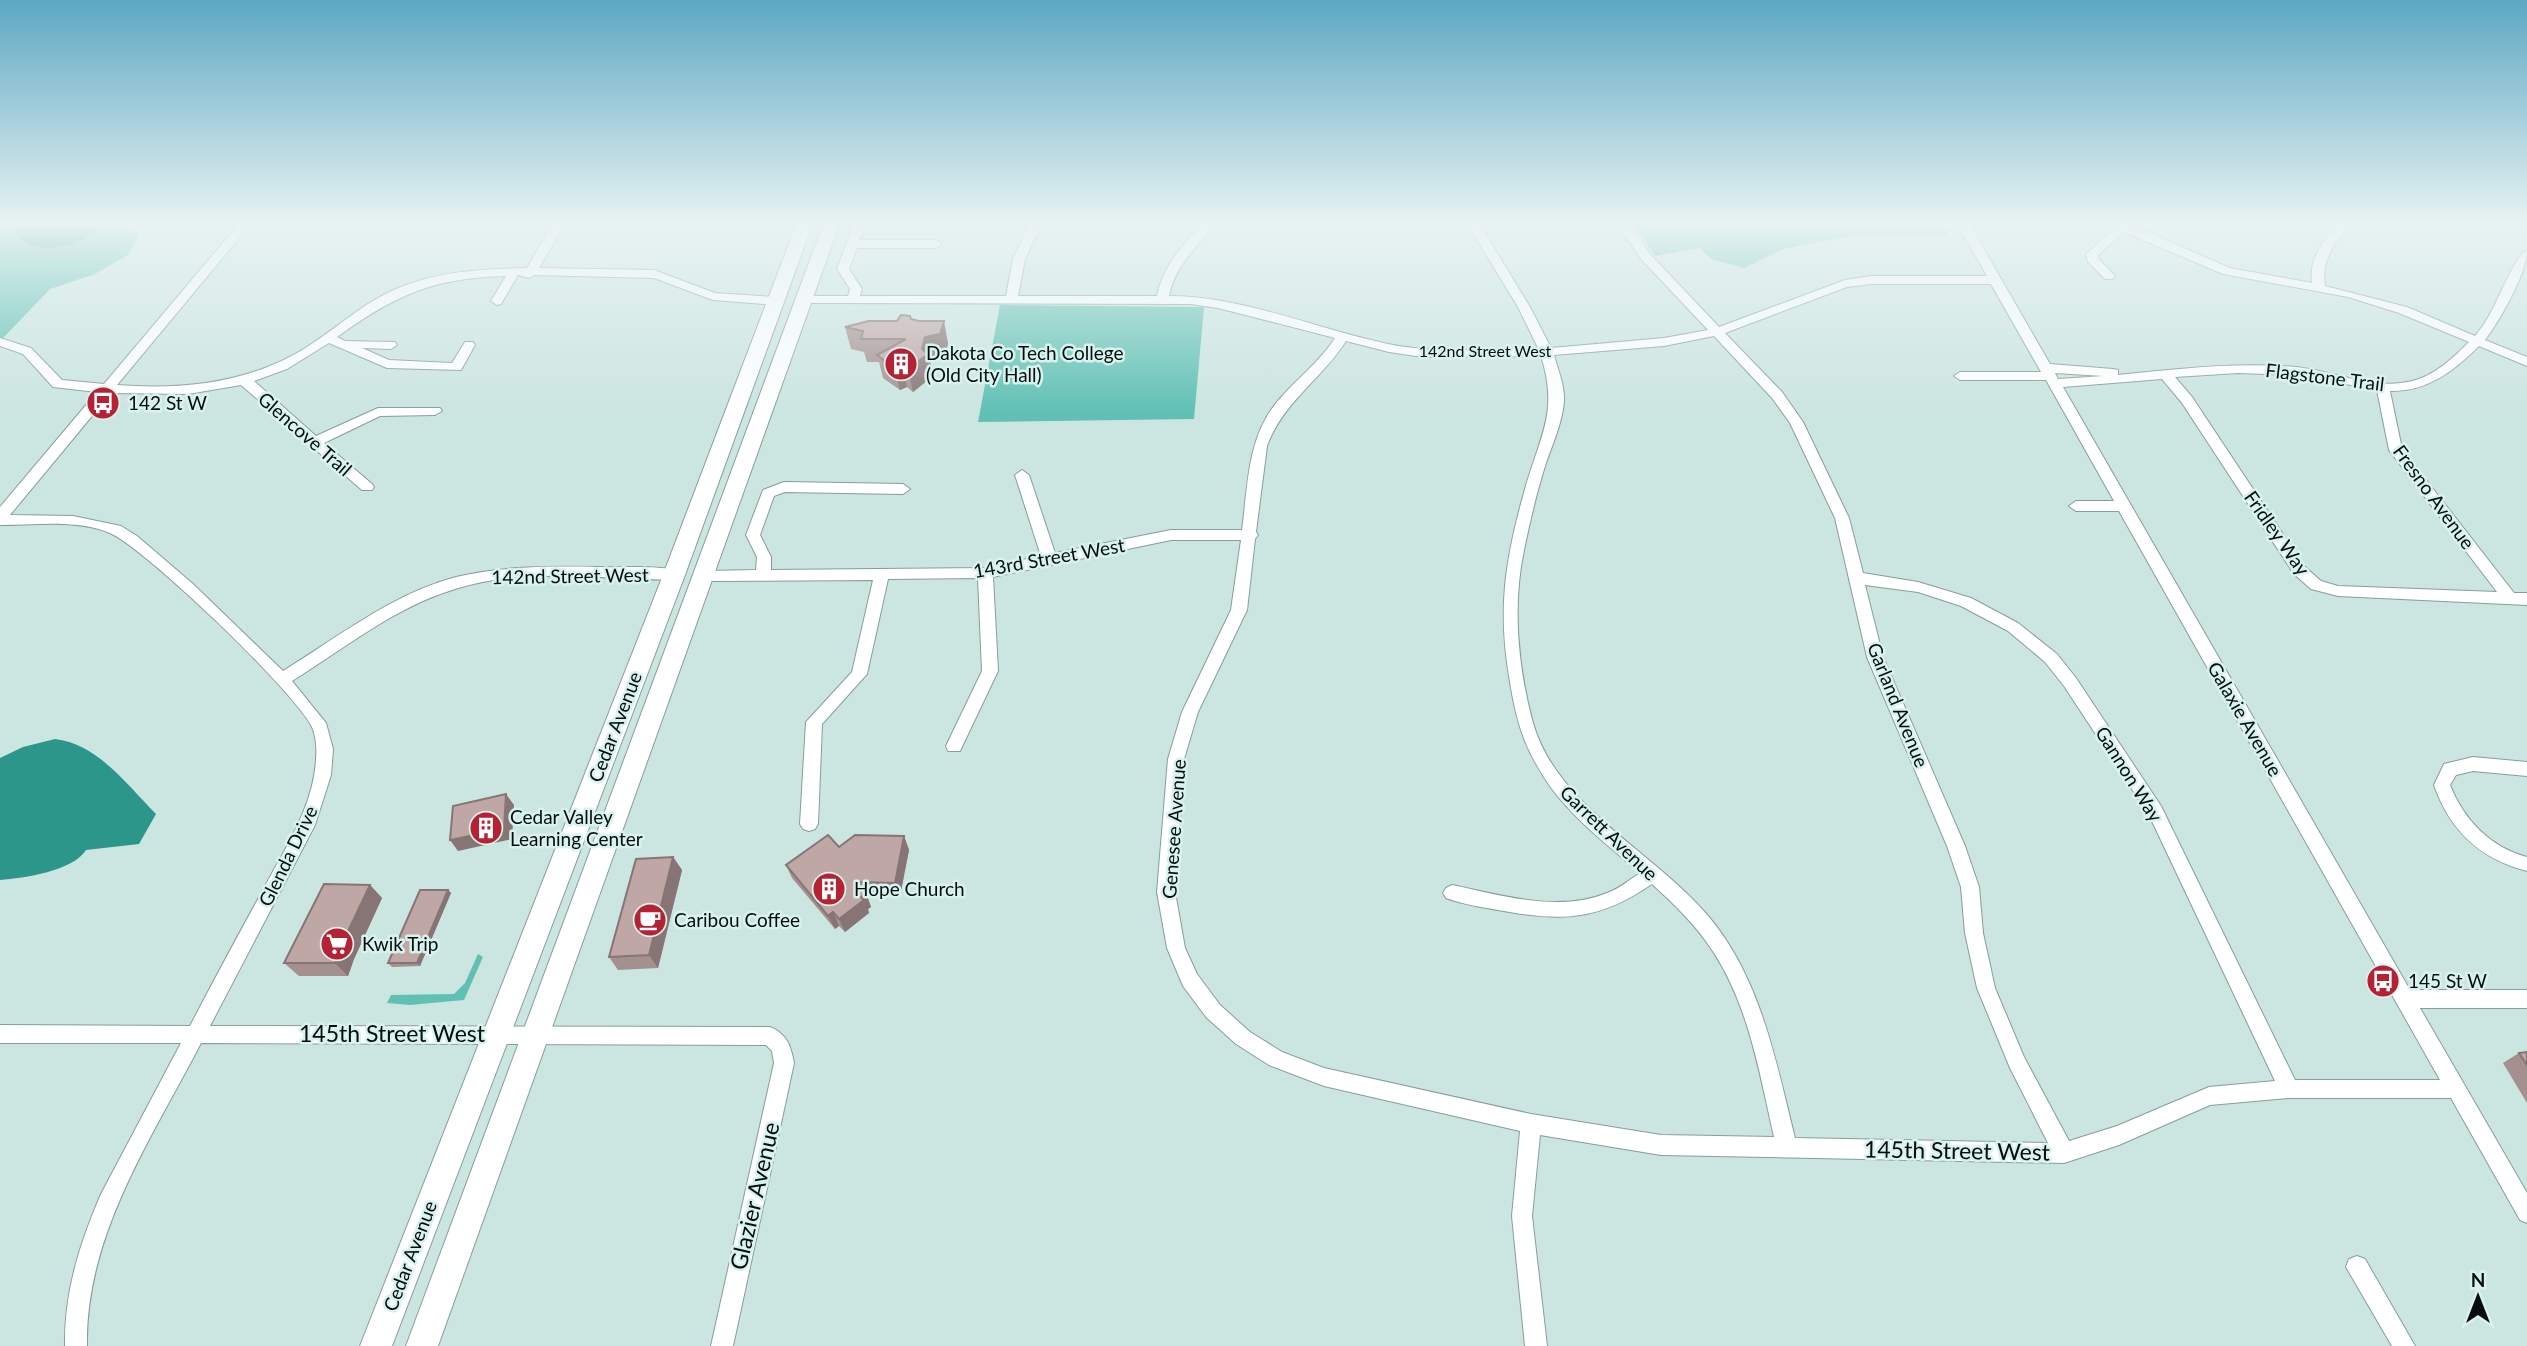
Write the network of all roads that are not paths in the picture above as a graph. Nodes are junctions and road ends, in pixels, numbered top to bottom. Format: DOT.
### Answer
graph roads {
  1 [pos="192,288"];
  2 [pos="409,288"];
  3 [pos="417,288"];
  4 [pos="504,288"];
  5 [pos="691,288"];
  6 [pos="780,288"];
  7 [pos="793,288"];
  8 [pos="807,288"];
  9 [pos="855,288"];
  10 [pos="1014,288"];
  11 [pos="1164,288"];
  12 [pos="1511,288"];
  13 [pos="1675,288"];
  14 [pos="1835,288"];
  15 [pos="2000,288"];
  16 [pos="2319,288"];
  17 [pos="2510,288"];
  18 [pos="802,300"];
  19 [pos="853,300"];
  20 [pos="1012,300"];
  21 [pos="1162,300"];
  22 [pos="421,301"];
  23 [pos="496,301"];
  24 [pos="775,301"];
  25 [pos="1717,332"];
  26 [pos="1343,336"];
  27 [pos="328,338"];
  28 [pos="2477,340"];
  29 [pos="0,342"];
  30 [pos="341,344"];
  31 [pos="391,345"];
  32 [pos="470,345"];
  33 [pos="1548,352"];
  34 [pos="2527,362"];
  35 [pos="2166,375"];
  36 [pos="1960,376"];
  37 [pos="2050,376"];
  38 [pos="244,380"];
  39 [pos="2381,386"];
  40 [pos="107,390"];
  41 [pos="770,391"];
  42 [pos="435,411"];
  43 [pos="314,442"];
  44 [pos="1022,475"];
  45 [pos="367,487"];
  46 [pos="903,489"];
  47 [pos="2076,506"];
  48 [pos="2124,506"];
  49 [pos="0,519"];
  50 [pos="1251,535"];
  51 [pos="1050,561"];
  52 [pos="985,573"];
  53 [pos="674,575"];
  54 [pos="705,576"];
  55 [pos="763,576"];
  56 [pos="881,577"];
  57 [pos="1857,578"];
  58 [pos="2510,599"];
  59 [pos="2527,599"];
  60 [pos="283,679"];
  61 [pos="954,746"];
  62 [pos="2527,769"];
  63 [pos="809,824"];
  64 [pos="2527,864"];
  65 [pos="1652,875"];
  66 [pos="1451,893"];
  67 [pos="2405,999"];
  68 [pos="2527,999"];
  69 [pos="197,1033"];
  70 [pos="0,1034"];
  71 [pos="495,1034"];
  72 [pos="535,1034"];
  73 [pos="781,1046"];
  74 [pos="2289,1089"];
  75 [pos="2456,1089"];
  76 [pos="1531,1124"];
  77 [pos="1787,1148"];
  78 [pos="2064,1153"];
  79 [pos="2527,1213"];
  80 [pos="2357,1267"];
  81 [pos="76,1346"];
  82 [pos="376,1346"];
  83 [pos="422,1346"];
  84 [pos="722,1346"];
  85 [pos="1536,1346"];
  86 [pos="2404,1346"];
  1 -- 40 [label="street"];
  2 -- 27 [label="street"];
  3 -- 22 [label="street"];
  4 -- 23 [label="street"];
  5 -- 24 [label="street"];
  6 -- 24 [label="highway, Cedar Avenue"];
  7 -- 18 [label="highway"];
  8 -- 18 [label="highway, Cedar Avenue"];
  9 -- 19 [label="street"];
  10 -- 20 [label="street"];
  11 -- 21 [label="street"];
  12 -- 33 [label="street, Garrett Avenue"];
  13 -- 25 [label="street, Garland Avenue"];
  14 -- 25 [label="street, 142nd Street West"];
  15 -- 37 [label="street, Galaxie Avenue"];
  16 -- 28 [label="street"];
  17 -- 28 [label="street, Flagstone Trail"];
  18 -- 19 [label="street, 142nd Street West"];
  18 -- 41 [label="highway, Cedar Avenue"];
  19 -- 20 [label="street, 142nd Street West"];
  20 -- 21 [label="street, 142nd Street West"];
  21 -- 26 [label="street, 142nd Street West"];
  24 -- 41 [label="highway"];
  24 -- 53 [label="highway, Cedar Avenue"];
  25 -- 33 [label="street, 142nd Street West"];
  25 -- 57 [label="street, Garland Avenue"];
  26 -- 33 [label="street, 142nd Street West"];
  26 -- 50 [label="street, Genesee Avenue"];
  27 -- 30 [label="street"];
  27 -- 38 [label="street"];
  28 -- 34 [label="street"];
  28 -- 39 [label="street, Flagstone Trail"];
  29 -- 40 [label="street"];
  30 -- 31 [label="street"];
  30 -- 32 [label="street"];
  33 -- 65 [label="street, Garrett Avenue"];
  35 -- 37 [label="street, Flagstone Trail"];
  35 -- 39 [label="street, Flagstone Trail"];
  35 -- 58 [label="street, Fridley Way"];
  36 -- 37 [label="street, Flagstone Trail"];
  37 -- 48 [label="street, Galaxie Avenue"];
  38 -- 40 [label="street"];
  38 -- 43 [label="street, Glencove Trail"];
  39 -- 58 [label="street, Fresno Avenue"];
  40 -- 49 [label="street"];
  41 -- 54 [label="highway, Cedar Avenue"];
  42 -- 43 [label="street"];
  43 -- 45 [label="street, Glencove Trail"];
  44 -- 51 [label="street"];
  46 -- 55 [label="street"];
  47 -- 48 [label="street"];
  48 -- 67 [label="street, Galaxie Avenue"];
  49 -- 60 [label="street, Glenda Drive"];
  50 -- 51 [label="street, 143rd Street West"];
  50 -- 76 [label="street, Genesee Avenue"];
  51 -- 52 [label="street, 143rd Street West"];
  52 -- 56 [label="street, 143rd Street West"];
  52 -- 61 [label="street"];
  53 -- 60 [label="street, 142nd Street West"];
  53 -- 71 [label="highway, Cedar Avenue"];
  54 -- 55 [label="street, 143rd Street West"];
  54 -- 72 [label="highway, Cedar Avenue"];
  55 -- 56 [label="street, 143rd Street West"];
  56 -- 63 [label="street"];
  57 -- 74 [label="street, Gannon Way"];
  57 -- 78 [label="street, Garland Avenue"];
  58 -- 59 [label="street, Fridley Way"];
  60 -- 69 [label="street, Glenda Drive"];
  62 -- 64 [label="street"];
  65 -- 66 [label="street"];
  65 -- 77 [label="street, Garrett Avenue"];
  67 -- 68 [label="street"];
  67 -- 75 [label="street, Galaxie Avenue"];
  69 -- 70 [label="street, 145th Street West"];
  69 -- 71 [label="street, 145th Street West"];
  69 -- 81 [label="street, Glenda Drive"];
  71 -- 72 [label="street, 145th Street West"];
  71 -- 82 [label="highway, Cedar Avenue"];
  72 -- 73 [label="street, 145th Street West"];
  72 -- 83 [label="highway, Cedar Avenue"];
  73 -- 84 [label="street, Glazier Avenue"];
  74 -- 75 [label="street, 145th Street West"];
  74 -- 78 [label="street, 145th Street West"];
  75 -- 79 [label="street, Galaxie Avenue"];
  76 -- 77 [label="street, 145th Street West"];
  76 -- 85 [label="street"];
  77 -- 78 [label="street, 145th Street West"];
  80 -- 86 [label="street"];
}
